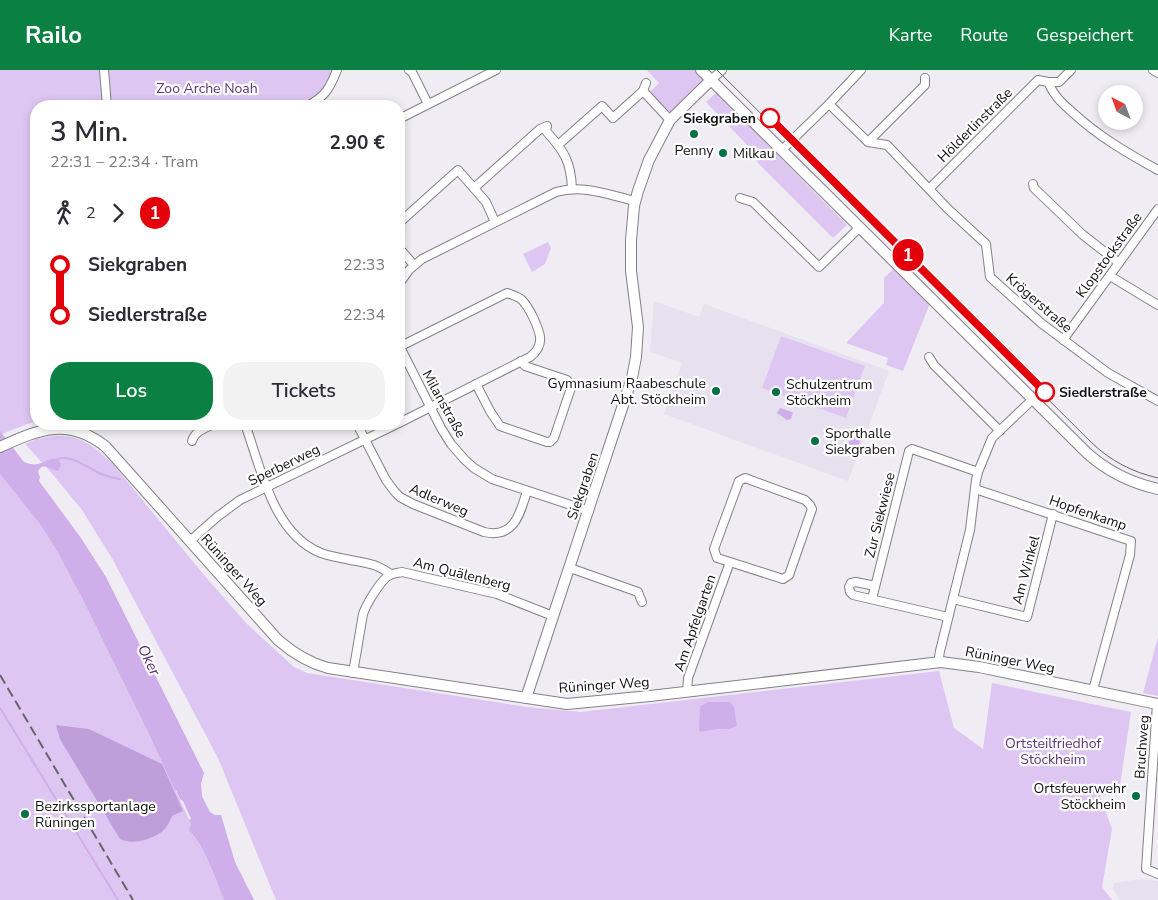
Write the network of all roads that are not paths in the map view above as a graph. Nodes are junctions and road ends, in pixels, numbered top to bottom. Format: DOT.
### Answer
graph roads {
  1 [pos="104,70"];
  2 [pos="337,70"];
  3 [pos="409,70"];
  4 [pos="496,70"];
  5 [pos="701,70"];
  6 [pos="722,70"];
  7 [pos="861,70"];
  8 [pos="1071,70"];
  9 [pos="1153,70"];
  10 [pos="1158,73"];
  11 [pos="925,78"];
  12 [pos="711,80"];
  13 [pos="1048,82"];
  14 [pos="646,83"];
  15 [pos="643,91"];
  16 [pos="106,100"];
  17 [pos="319,100"];
  18 [pos="428,104"];
  19 [pos="829,104"];
  20 [pos="405,117"];
  21 [pos="670,120"];
  22 [pos="868,142"];
  23 [pos="558,145"];
  24 [pos="782,150"];
  25 [pos="1158,170"];
  26 [pos="1033,184"];
  27 [pos="474,188"];
  28 [pos="572,189"];
  29 [pos="929,189"];
  30 [pos="740,198"];
  31 [pos="635,201"];
  32 [pos="1158,209"];
  33 [pos="405,218"];
  34 [pos="496,222"];
  35 [pos="860,227"];
  36 [pos="405,255"];
  37 [pos="1119,263"];
  38 [pos="414,265"];
  39 [pos="405,274"];
  40 [pos="1110,276"];
  41 [pos="1158,305"];
  42 [pos="1063,340"];
  43 [pos="405,343"];
  44 [pos="405,358"];
  45 [pos="930,358"];
  46 [pos="521,361"];
  47 [pos="476,384"];
  48 [pos="1033,399"];
  49 [pos="1158,402"];
  50 [pos="430,407"];
  51 [pos="405,420"];
  52 [pos="44,430"];
  53 [pos="72,430"];
  54 [pos="201,430"];
  55 [pos="247,430"];
  56 [pos="360,430"];
  57 [pos="384,430"];
  58 [pos="1000,431"];
  59 [pos="365,440"];
  60 [pos="192,441"];
  61 [pos="0,447"];
  62 [pos="978,472"];
  63 [pos="267,486"];
  64 [pos="975,489"];
  65 [pos="1158,489"];
  66 [pos="527,491"];
  67 [pos="589,511"];
  68 [pos="1053,514"];
  69 [pos="190,542"];
  70 [pos="730,562"];
  71 [pos="570,568"];
  72 [pos="391,574"];
  73 [pos="875,586"];
  74 [pos="872,599"];
  75 [pos="953,599"];
  76 [pos="642,602"];
  77 [pos="554,616"];
  78 [pos="948,616"];
  79 [pos="941,662"];
  80 [pos="353,673"];
  81 [pos="1093,690"];
  82 [pos="688,692"];
  83 [pos="526,698"];
  84 [pos="1158,704"];
  85 [pos="1158,874"];
  1 -- 16 [label="street"];
  2 -- 17 [label="street"];
  3 -- 18 [label="street"];
  4 -- 18 [label="street"];
  5 -- 12 [label="street"];
  6 -- 12 [label="street"];
  7 -- 19 [label="street"];
  8 -- 13 [label="street"];
  9 -- 10 [label="street"];
  11 -- 22 [label="street"];
  12 -- 21 [label="street, Siekgraben"];
  12 -- 24 [label="street"];
  13 -- 25 [label="street"];
  13 -- 29 [label="street, Hölderlinstraße"];
  14 -- 15 [label="street"];
  15 -- 21 [label="street"];
  15 -- 23 [label="street"];
  18 -- 20 [label="street"];
  19 -- 22 [label="street, Krögerstraße"];
  19 -- 24 [label="street"];
  21 -- 31 [label="street, Siekgraben"];
  22 -- 29 [label="street, Krögerstraße"];
  23 -- 27 [label="street"];
  23 -- 28 [label="street"];
  24 -- 35 [label="street"];
  26 -- 37 [label="street"];
  27 -- 33 [label="street"];
  27 -- 34 [label="street"];
  28 -- 31 [label="street"];
  28 -- 34 [label="street"];
  29 -- 42 [label="street, Krögerstraße"];
  30 -- 35 [label="street"];
  31 -- 67 [label="street, Siekgraben"];
  32 -- 37 [label="street, Klopstockstraße"];
  34 -- 38 [label="street"];
  35 -- 48 [label="street"];
  36 -- 38 [label="street"];
  37 -- 40 [label="street, Klopstockstraße"];
  38 -- 39 [label="street"];
  40 -- 41 [label="street"];
  40 -- 42 [label="street, Klopstockstraße"];
  42 -- 49 [label="street, Krögerstraße"];
  43 -- 46 [label="street, Sperberweg"];
  44 -- 50 [label="street, Milanstraße"];
  45 -- 58 [label="street"];
  46 -- 47 [label="street, Sperberweg"];
  46 -- 47 [label="street"];
  47 -- 50 [label="street, Sperberweg"];
  48 -- 58 [label="street"];
  48 -- 65 [label="street"];
  50 -- 51 [label="street, Sperberweg"];
  50 -- 66 [label="street, Milanstraße"];
  52 -- 61 [label="street, Rüninger Weg"];
  53 -- 69 [label="street, Rüninger Weg"];
  54 -- 60 [label="street"];
  55 -- 63 [label="street, Am Quälenberg"];
  56 -- 59 [label="street, Adlerweg"];
  57 -- 59 [label="street, Sperberweg"];
  58 -- 62 [label="street"];
  59 -- 63 [label="street, Sperberweg"];
  59 -- 66 [label="street, Adlerweg"];
  62 -- 64 [label="street"];
  62 -- 73 [label="street, Zur Siekwiese"];
  63 -- 69 [label="street, Sperberweg"];
  63 -- 72 [label="street, Am Quälenberg"];
  64 -- 68 [label="street, Hopfenkamp"];
  64 -- 75 [label="street"];
  66 -- 67 [label="street, Milanstraße"];
  67 -- 71 [label="street, Siekgraben"];
  68 -- 75 [label="street, Am Winkel"];
  68 -- 81 [label="street, Hopfenkamp"];
  69 -- 80 [label="street, Rüninger Weg"];
  70 -- 70 [label="street, Am Apfelgarten"];
  70 -- 82 [label="street, Am Apfelgarten"];
  71 -- 76 [label="street"];
  71 -- 77 [label="street, Siekgraben"];
  72 -- 77 [label="street, Am Quälenberg"];
  72 -- 80 [label="street"];
  73 -- 74 [label="street, Zur Siekwiese"];
  73 -- 74 [label="street"];
  74 -- 78 [label="street"];
  75 -- 78 [label="street"];
  77 -- 83 [label="street, Siekgraben"];
  78 -- 79 [label="street"];
  79 -- 81 [label="street, Rüninger Weg"];
  79 -- 82 [label="street, Rüninger Weg"];
  80 -- 83 [label="street, Rüninger Weg"];
  81 -- 84 [label="street, Rüninger Weg"];
  82 -- 83 [label="street, Rüninger Weg"];
  84 -- 85 [label="street, Bruchweg"];
}
